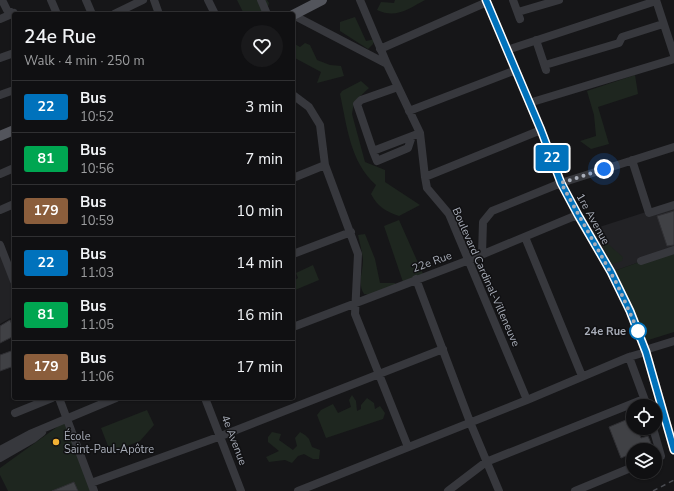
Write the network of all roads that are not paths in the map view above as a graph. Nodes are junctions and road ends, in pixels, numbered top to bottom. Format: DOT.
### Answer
graph roads {
  1 [pos="2,0"];
  2 [pos="51,0"];
  3 [pos="86,0"];
  4 [pos="143,0"];
  5 [pos="154,0"];
  6 [pos="208,0"];
  7 [pos="261,0"];
  8 [pos="322,0"];
  9 [pos="360,0"];
  10 [pos="513,0"];
  11 [pos="559,0"];
  12 [pos="656,0"];
  13 [pos="486,1"];
  14 [pos="56,12"];
  15 [pos="91,12"];
  16 [pos="118,12"];
  17 [pos="158,12"];
  18 [pos="214,12"];
  19 [pos="266,12"];
  20 [pos="12,13"];
  21 [pos="295,14"];
  22 [pos="12,15"];
  23 [pos="295,16"];
  24 [pos="0,19"];
  25 [pos="663,24"];
  26 [pos="536,40"];
  27 [pos="380,49"];
  28 [pos="507,50"];
  29 [pos="12,54"];
  30 [pos="674,55"];
  31 [pos="0,58"];
  32 [pos="674,59"];
  33 [pos="387,64"];
  34 [pos="516,70"];
  35 [pos="398,87"];
  36 [pos="12,91"];
  37 [pos="0,95"];
  38 [pos="295,97"];
  39 [pos="529,104"];
  40 [pos="409,111"];
  41 [pos="541,130"];
  42 [pos="12,131"];
  43 [pos="416,135"];
  44 [pos="0,136"];
  45 [pos="674,147"];
  46 [pos="632,160"];
  47 [pos="325,165"];
  48 [pos="12,169"];
  49 [pos="0,174"];
  50 [pos="295,177"];
  51 [pos="425,177"];
  52 [pos="561,183"];
  53 [pos="12,205"];
  54 [pos="674,205"];
  55 [pos="0,210"];
  56 [pos="578,215"];
  57 [pos="351,232"];
  58 [pos="525,237"];
  59 [pos="0,245"];
  60 [pos="674,250"];
  61 [pos="295,253"];
  62 [pos="482,254"];
  63 [pos="469,260"];
  64 [pos="641,261"];
  65 [pos="12,276"];
  66 [pos="416,279"];
  67 [pos="356,303"];
  68 [pos="295,326"];
  69 [pos="674,341"];
  70 [pos="443,349"];
  71 [pos="646,351"];
  72 [pos="629,357"];
  73 [pos="380,374"];
  74 [pos="582,376"];
  75 [pos="645,399"];
  76 [pos="47,400"];
  77 [pos="60,400"];
  78 [pos="111,400"];
  79 [pos="206,400"];
  80 [pos="527,400"];
  81 [pos="626,410"];
  82 [pos="15,413"];
  83 [pos="66,419"];
  84 [pos="470,422"];
  85 [pos="49,427"];
  86 [pos="221,436"];
  87 [pos="408,447"];
  88 [pos="0,450"];
  89 [pos="674,450"];
  90 [pos="0,458"];
  91 [pos="486,462"];
  92 [pos="626,470"];
  93 [pos="93,487"];
  94 [pos="241,491"];
  95 [pos="298,491"];
  96 [pos="448,491"];
  97 [pos="499,491"];
  98 [pos="575,491"];
  1 -- 20 [label="street"];
  2 -- 14 [label="street"];
  3 -- 15 [label="street"];
  4 -- 16 [label="street"];
  5 -- 17 [label="street"];
  6 -- 18 [label="street"];
  7 -- 19 [label="street"];
  8 -- 21 [label="main road"];
  9 -- 27 [label="street, Boulevard Cardinal-Villeneuve"];
  10 -- 11 [label="street"];
  12 -- 25 [label="street"];
  12 -- 26 [label="street"];
  13 -- 27 [label="street"];
  13 -- 28 [label="street, 1re Avenue"];
  22 -- 24 [label="street"];
  23 -- 33 [label="street"];
  25 -- 26 [label="street"];
  25 -- 30 [label="street"];
  26 -- 28 [label="street"];
  27 -- 33 [label="street, Boulevard Cardinal-Villeneuve"];
  28 -- 34 [label="street, 1re Avenue"];
  29 -- 31 [label="street"];
  32 -- 39 [label="street"];
  33 -- 35 [label="street, Boulevard Cardinal-Villeneuve"];
  34 -- 39 [label="street, 1re Avenue"];
  34 -- 40 [label="street"];
  35 -- 40 [label="street, Boulevard Cardinal-Villeneuve"];
  35 -- 43 [label="street"];
  36 -- 37 [label="street"];
  38 -- 47 [label="street"];
  39 -- 41 [label="street, 1re Avenue"];
  40 -- 43 [label="street, Boulevard Cardinal-Villeneuve"];
  41 -- 51 [label="street"];
  41 -- 52 [label="street, 1re Avenue"];
  42 -- 44 [label="main road"];
  43 -- 51 [label="street, Boulevard Cardinal-Villeneuve"];
  45 -- 46 [label="street"];
  46 -- 52 [label="street"];
  46 -- 54 [label="street"];
  47 -- 50 [label="street"];
  47 -- 57 [label="street"];
  48 -- 49 [label="street"];
  51 -- 63 [label="street, Boulevard Cardinal-Villeneuve"];
  52 -- 56 [label="street, 1re Avenue"];
  52 -- 62 [label="street"];
  53 -- 55 [label="street"];
  56 -- 58 [label="street, 22e Rue"];
  56 -- 71 [label="street, 1re Avenue"];
  57 -- 61 [label="street"];
  57 -- 67 [label="street"];
  58 -- 62 [label="street, 22e Rue"];
  58 -- 74 [label="street"];
  59 -- 65 [label="street"];
  60 -- 64 [label="street"];
  62 -- 63 [label="street, 22e Rue"];
  63 -- 66 [label="street, 22e Rue"];
  63 -- 80 [label="street, Boulevard Cardinal-Villeneuve"];
  66 -- 67 [label="street, 22e Rue"];
  66 -- 70 [label="street"];
  67 -- 68 [label="street, 22e Rue"];
  67 -- 73 [label="street"];
  69 -- 71 [label="street"];
  70 -- 73 [label="street"];
  70 -- 84 [label="street"];
  71 -- 72 [label="street"];
  71 -- 89 [label="street, 1re Avenue"];
  72 -- 74 [label="street"];
  72 -- 75 [label="street"];
  73 -- 86 [label="street"];
  73 -- 87 [label="street"];
  74 -- 80 [label="street"];
  76 -- 82 [label="street"];
  77 -- 83 [label="street"];
  78 -- 83 [label="street"];
  79 -- 86 [label="street, 4e Avenue"];
  80 -- 84 [label="street"];
  81 -- 91 [label="street"];
  83 -- 85 [label="street"];
  83 -- 93 [label="street"];
  84 -- 87 [label="street"];
  84 -- 91 [label="street"];
  85 -- 88 [label="street"];
  85 -- 90 [label="street"];
  86 -- 93 [label="street"];
  86 -- 94 [label="street, 4e Avenue"];
  87 -- 95 [label="street"];
  91 -- 96 [label="street"];
  91 -- 97 [label="street"];
  92 -- 98 [label="street"];
}
